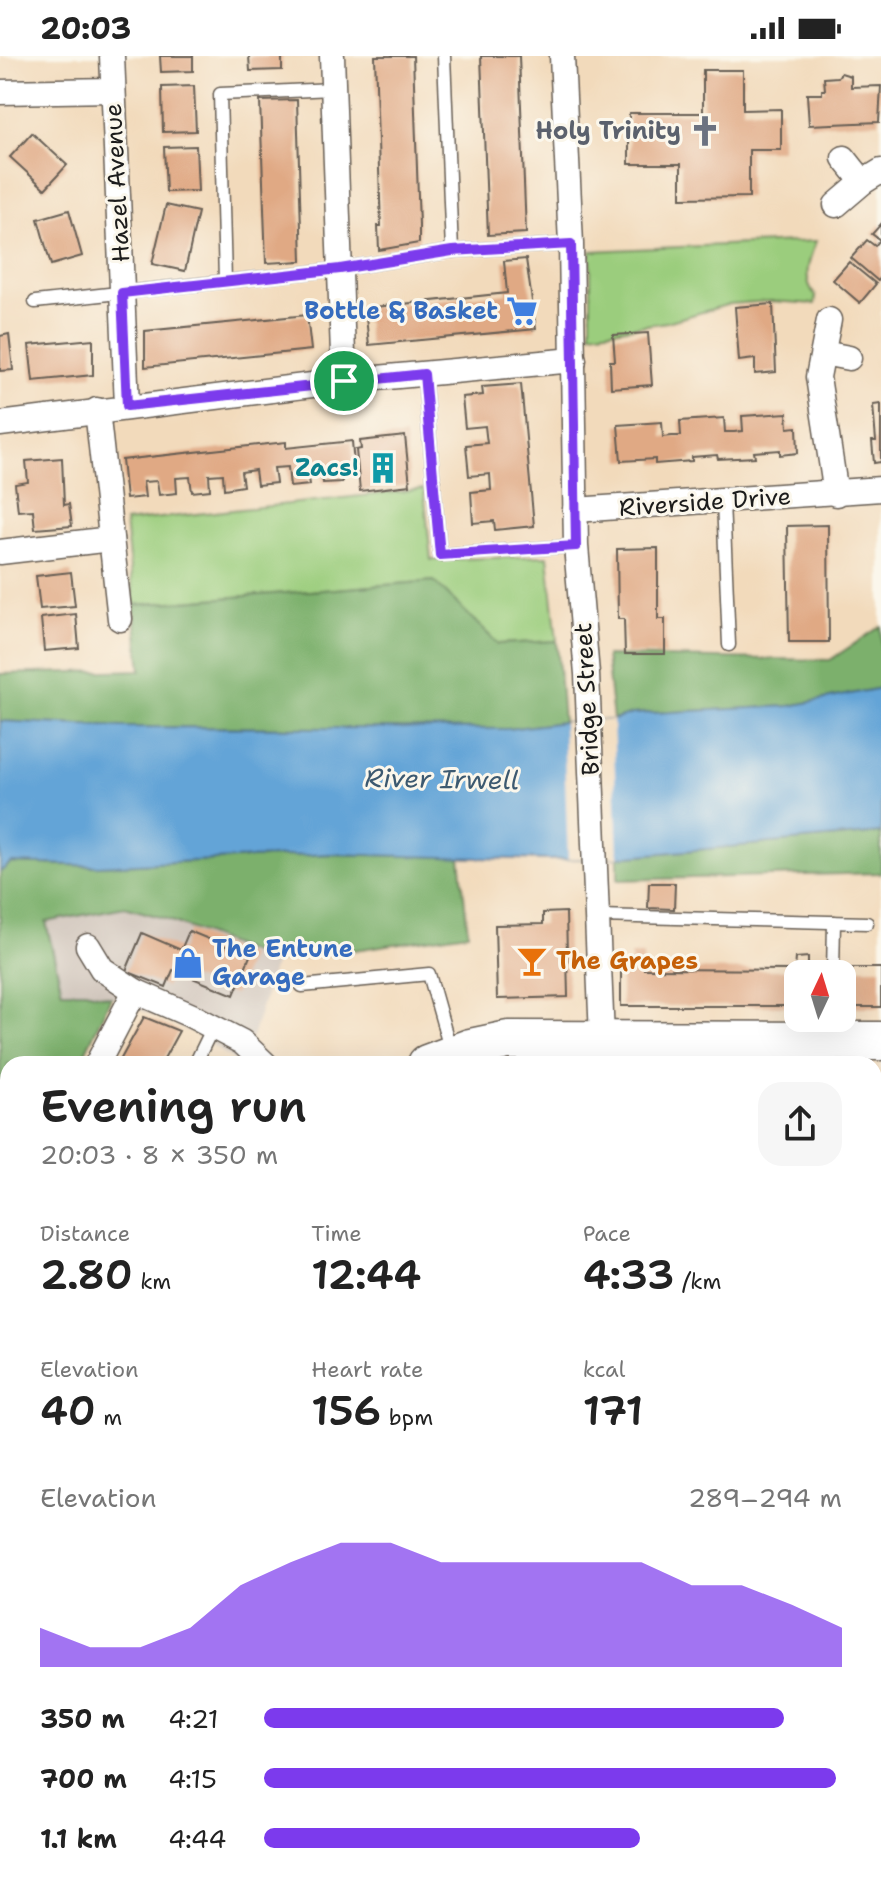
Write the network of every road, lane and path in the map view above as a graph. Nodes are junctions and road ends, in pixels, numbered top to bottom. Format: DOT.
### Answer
graph roads {
  1 [pos="112,56"];
  2 [pos="332,56"];
  3 [pos="444,56"];
  4 [pos="562,56"];
  5 [pos="333,89"];
  6 [pos="113,90"];
  7 [pos="0,92"];
  8 [pos="844,158"];
  9 [pos="872,176"];
  10 [pos="836,205"];
  11 [pos="571,244"];
  12 [pos="452,251"];
  13 [pos="340,269"];
  14 [pos="225,281"];
  15 [pos="122,293"];
  16 [pos="35,302"];
  17 [pos="829,320"];
  18 [pos="823,353"];
  19 [pos="849,358"];
  20 [pos="574,360"];
  21 [pos="424,374"];
  22 [pos="344,381"];
  23 [pos="127,406"];
  24 [pos="97,410"];
  25 [pos="0,424"];
  26 [pos="881,489"];
  27 [pos="836,494"];
  28 [pos="723,501"];
  29 [pos="575,510"];
  30 [pos="111,539"];
  31 [pos="576,546"];
  32 [pos="0,552"];
  33 [pos="120,619"];
  34 [pos="729,645"];
  35 [pos="598,916"];
  36 [pos="834,922"];
  37 [pos="867,923"];
  38 [pos="88,946"];
  39 [pos="833,960"];
  40 [pos="302,986"];
  41 [pos="135,991"];
  42 [pos="213,1027"];
  43 [pos="602,1038"];
  44 [pos="881,1041"];
  45 [pos="814,1044"];
  46 [pos="101,1056"];
  47 [pos="199,1056"];
  48 [pos="257,1056"];
  49 [pos="439,1056"];
  50 [pos="450,1056"];
  1 -- 6 [label="street, Hazel Avenue"];
  2 -- 5 [label="street"];
  3 -- 12 [label="lane"];
  4 -- 11 [label="street, Bridge Street"];
  5 -- 13 [label="street"];
  5 -- 14 [label="lane"];
  6 -- 7 [label="street"];
  6 -- 15 [label="street, Hazel Avenue"];
  8 -- 9 [label="street"];
  9 -- 10 [label="street"];
  11 -- 12 [label="lane"];
  11 -- 20 [label="street, Bridge Street"];
  12 -- 13 [label="lane"];
  13 -- 14 [label="lane"];
  13 -- 22 [label="street"];
  14 -- 15 [label="lane"];
  15 -- 16 [label="lane"];
  15 -- 23 [label="street, Hazel Avenue"];
  17 -- 18 [label="street"];
  18 -- 19 [label="street"];
  18 -- 27 [label="street"];
  20 -- 21 [label="street"];
  20 -- 29 [label="street, Bridge Street"];
  21 -- 22 [label="street"];
  21 -- 31 [label="lane"];
  22 -- 23 [label="street"];
  23 -- 24 [label="street"];
  24 -- 25 [label="street"];
  24 -- 30 [label="street"];
  26 -- 27 [label="street, Riverside Drive"];
  27 -- 28 [label="street, Riverside Drive"];
  28 -- 29 [label="street, Riverside Drive"];
  28 -- 34 [label="lane"];
  29 -- 31 [label="street, Bridge Street"];
  30 -- 32 [label="street"];
  30 -- 33 [label="street"];
  31 -- 35 [label="street, Bridge Street"];
  35 -- 36 [label="lane"];
  35 -- 43 [label="street, Bridge Street"];
  36 -- 37 [label="lane"];
  36 -- 39 [label="lane"];
  38 -- 41 [label="street"];
  40 -- 49 [label="lane"];
  41 -- 42 [label="street"];
  41 -- 46 [label="street"];
  42 -- 47 [label="lane"];
  42 -- 48 [label="street"];
  43 -- 45 [label="main road"];
  43 -- 50 [label="main road"];
  44 -- 45 [label="main road"];
}
